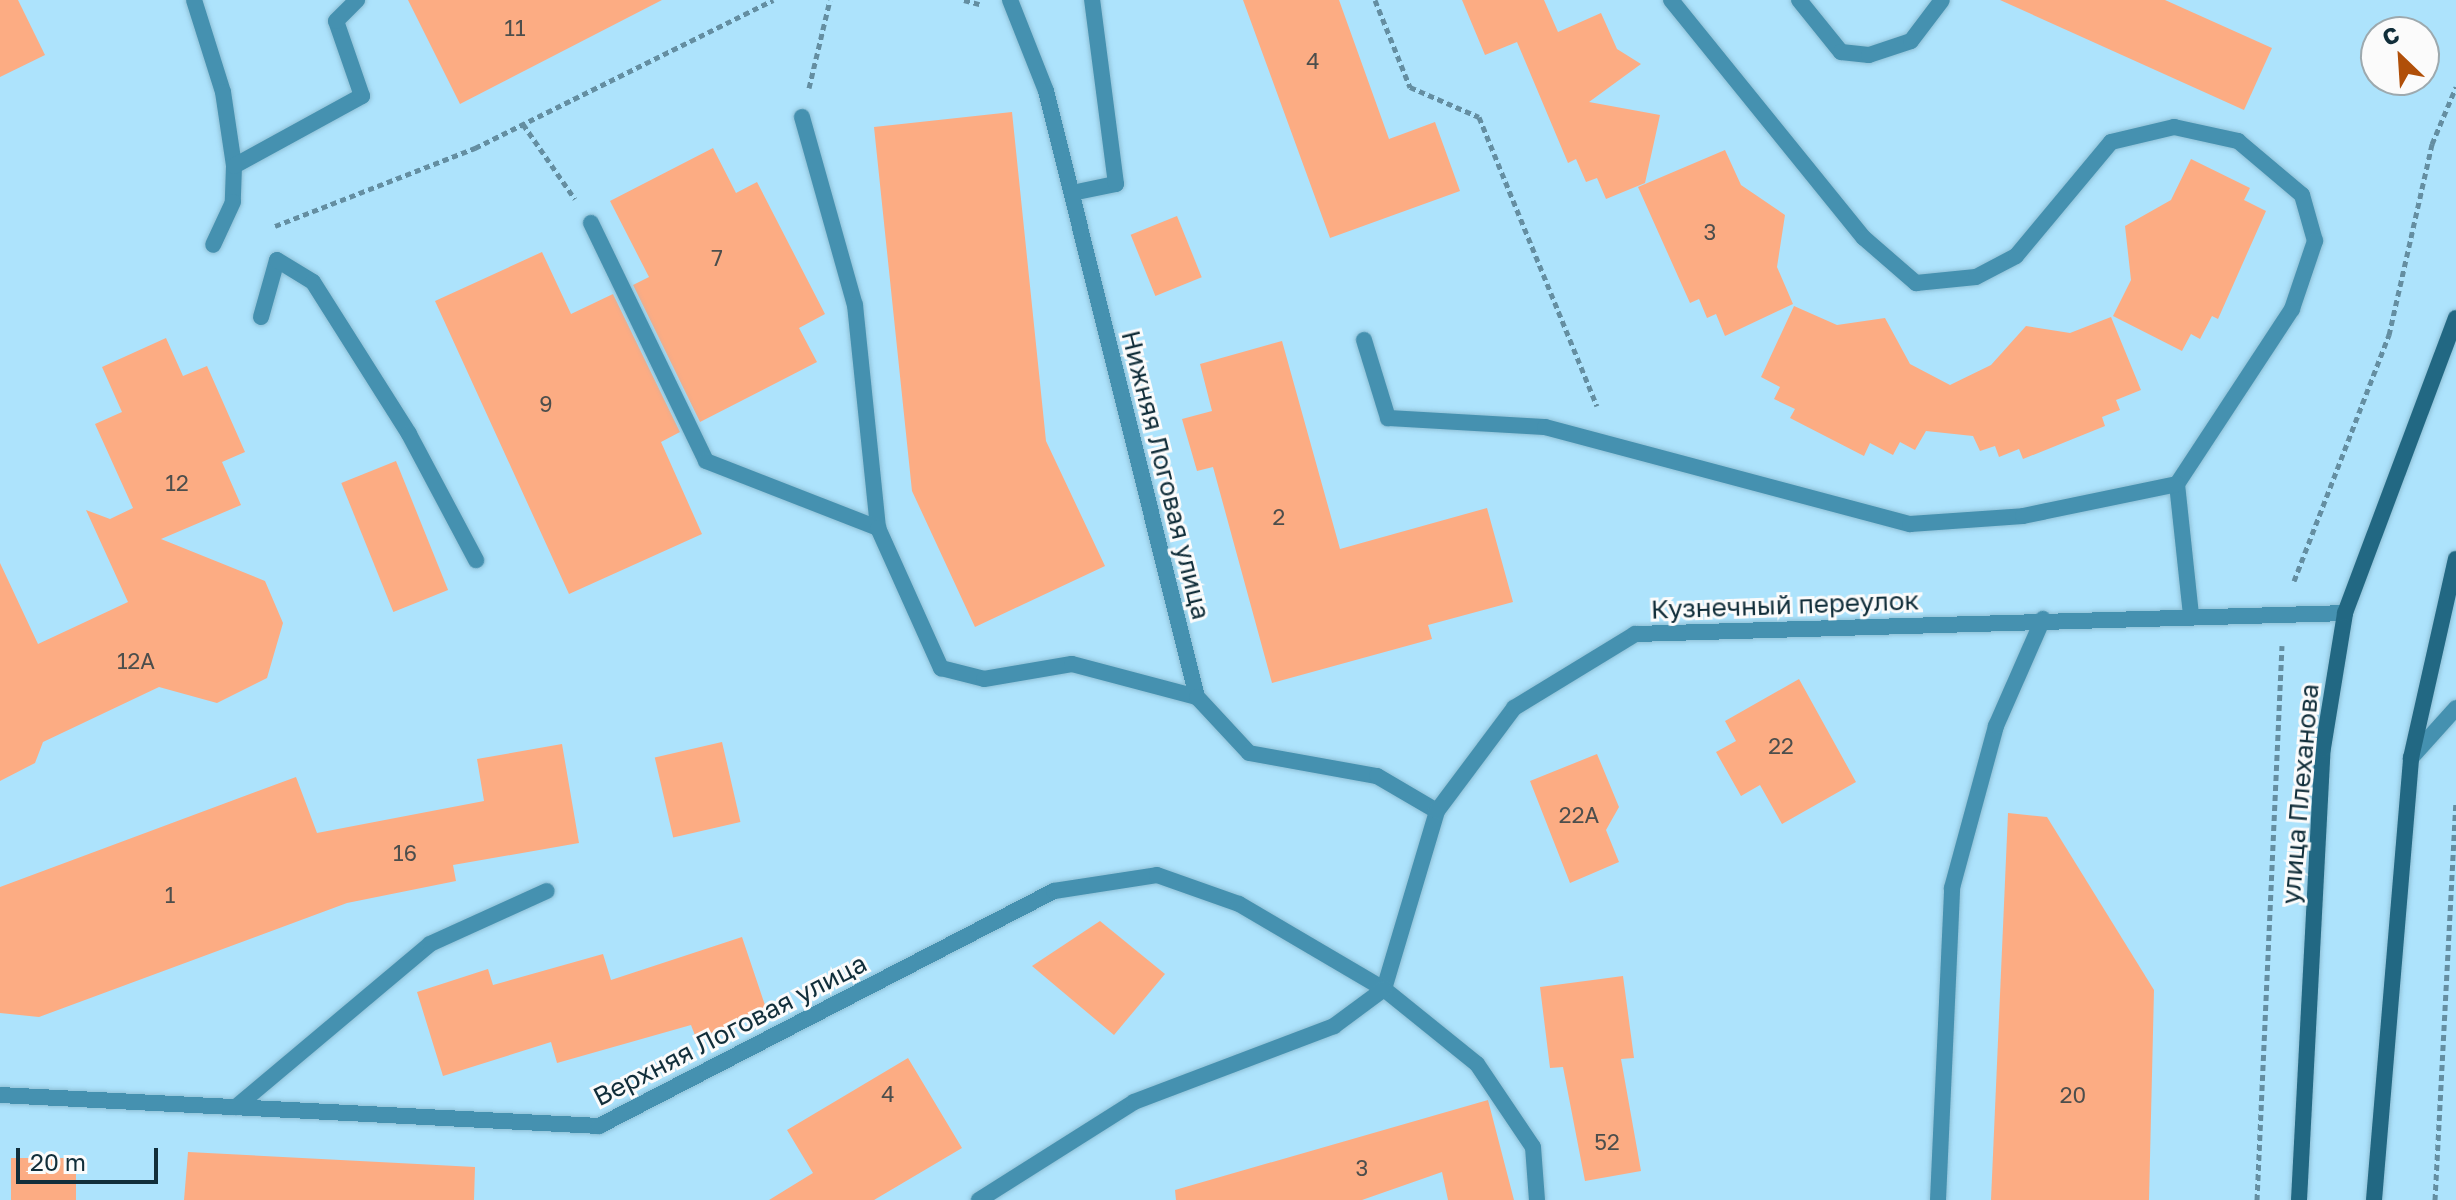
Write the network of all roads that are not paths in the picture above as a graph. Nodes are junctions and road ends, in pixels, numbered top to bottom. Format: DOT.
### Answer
graph roads {
  1 [pos="194,0"];
  2 [pos="357,0"];
  3 [pos="1010,0"];
  4 [pos="1092,0"];
  5 [pos="1671,0"];
  6 [pos="1799,0"];
  7 [pos="1942,0"];
  8 [pos="802,117"];
  9 [pos="234,166"];
  10 [pos="1072,193"];
  11 [pos="591,223"];
  12 [pos="213,245"];
  13 [pos="261,317"];
  14 [pos="2456,318"];
  15 [pos="1364,340"];
  16 [pos="2177,484"];
  17 [pos="878,528"];
  18 [pos="2456,559"];
  19 [pos="476,560"];
  20 [pos="2345,613"];
  21 [pos="2191,614"];
  22 [pos="2043,619"];
  23 [pos="1197,697"];
  24 [pos="2456,708"];
  25 [pos="2411,758"];
  26 [pos="1437,811"];
  27 [pos="547,891"];
  28 [pos="1384,989"];
  29 [pos="0,1095"];
  30 [pos="236,1107"];
  31 [pos="979,1200"];
  32 [pos="1537,1200"];
  33 [pos="1938,1200"];
  34 [pos="2299,1200"];
  35 [pos="2374,1200"];
  1 -- 9 [label="street"];
  2 -- 9 [label="street"];
  3 -- 10 [label="street, Нижняя Логовая улица"];
  4 -- 10 [label="street"];
  5 -- 16 [label="street"];
  6 -- 7 [label="street"];
  8 -- 17 [label="street"];
  9 -- 12 [label="street"];
  10 -- 23 [label="street, Нижняя Логовая улица"];
  11 -- 17 [label="street"];
  13 -- 19 [label="street"];
  14 -- 20 [label="main road, улица Плеханова"];
  15 -- 16 [label="street"];
  16 -- 21 [label="street"];
  17 -- 23 [label="street"];
  18 -- 25 [label="main road"];
  20 -- 21 [label="street, Кузнечный переулок"];
  20 -- 34 [label="main road, улица Плеханова"];
  21 -- 22 [label="street, Кузнечный переулок"];
  22 -- 26 [label="street, Кузнечный переулок"];
  22 -- 33 [label="street"];
  23 -- 26 [label="street, Нижняя Логовая улица"];
  24 -- 25 [label="street"];
  25 -- 35 [label="main road"];
  26 -- 28 [label="street, Кузнечный переулок"];
  27 -- 30 [label="street"];
  28 -- 30 [label="street, Верхняя Логовая улица"];
  28 -- 31 [label="street"];
  28 -- 32 [label="street, Верхняя Логовая улица"];
  29 -- 30 [label="street, Верхняя Логовая улица"];
}
